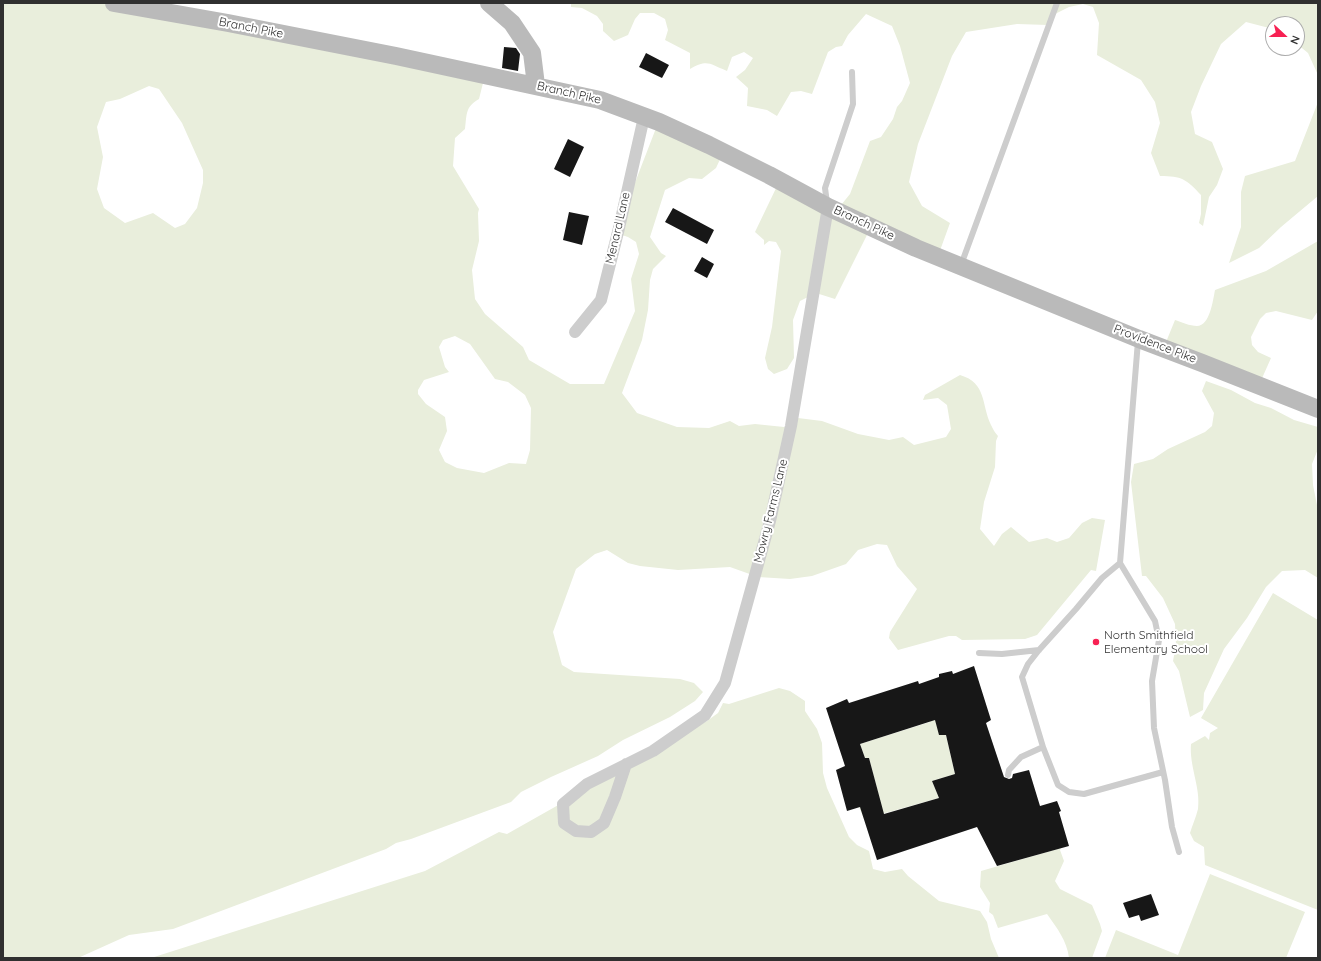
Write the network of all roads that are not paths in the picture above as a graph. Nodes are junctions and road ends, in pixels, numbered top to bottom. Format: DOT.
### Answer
graph roads {
  1 [pos="114,3"];
  2 [pos="489,3"];
  3 [pos="1058,3"];
  4 [pos="852,72"];
  5 [pos="536,85"];
  6 [pos="644,117"];
  7 [pos="828,207"];
  8 [pos="961,266"];
  9 [pos="992,280"];
  10 [pos="576,332"];
  11 [pos="1139,339"];
  12 [pos="1318,409"];
  13 [pos="1120,563"];
  14 [pos="1039,650"];
  15 [pos="979,653"];
  16 [pos="1043,747"];
  17 [pos="626,764"];
  18 [pos="1163,772"];
  19 [pos="1008,775"];
  20 [pos="1179,852"];
  1 -- 5 [label="main road, Branch Pike"];
  2 -- 5 [label="main road"];
  3 -- 8 [label="lane"];
  4 -- 7 [label="lane"];
  5 -- 6 [label="main road, Branch Pike"];
  6 -- 7 [label="main road, Branch Pike"];
  6 -- 10 [label="street, Menard Lane"];
  7 -- 8 [label="main road, Branch Pike"];
  7 -- 17 [label="street, Mowry Farms Lane"];
  8 -- 9 [label="main road, Branch Pike"];
  9 -- 11 [label="main road, Providence Pike"];
  11 -- 12 [label="main road, Providence Pike"];
  11 -- 13 [label="lane"];
  13 -- 14 [label="lane"];
  13 -- 18 [label="lane"];
  14 -- 15 [label="lane"];
  14 -- 16 [label="lane"];
  16 -- 18 [label="lane"];
  16 -- 19 [label="lane"];
  17 -- 17 [label="street, Mowry Farms Lane"];
  18 -- 20 [label="lane"];
}
